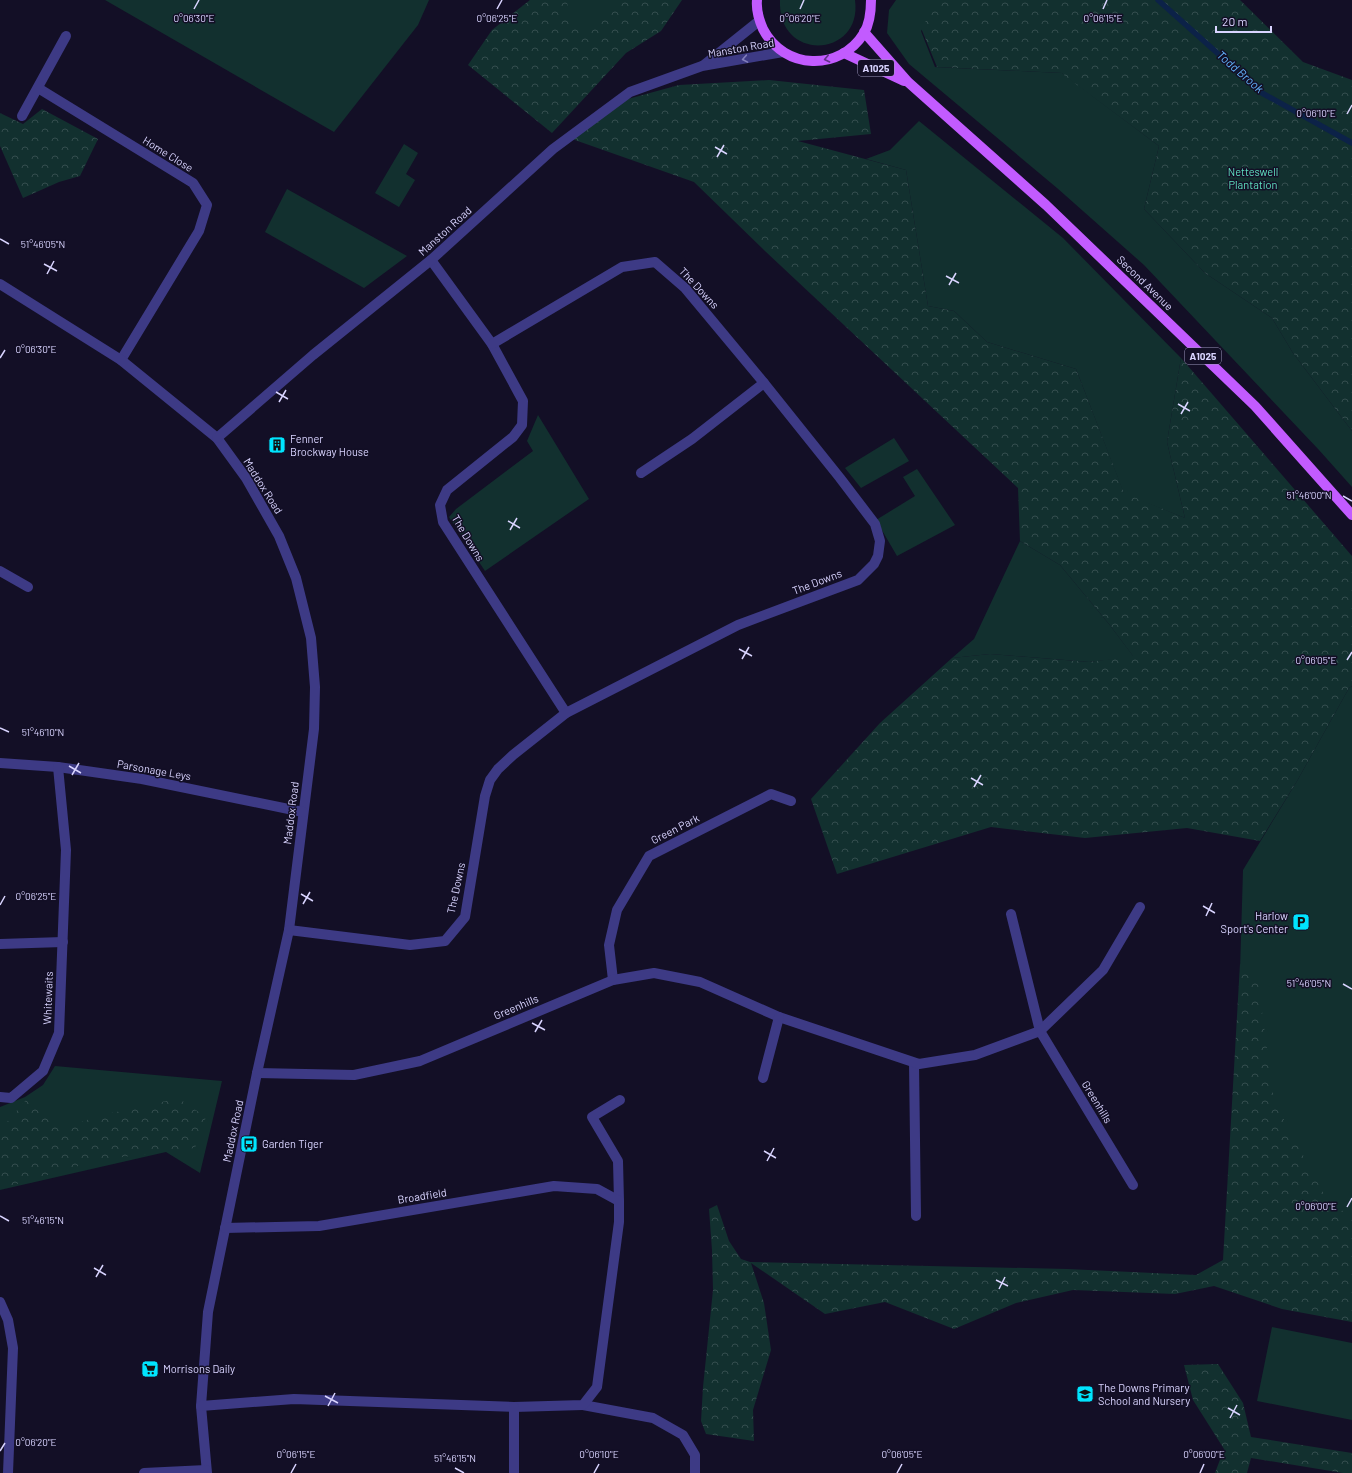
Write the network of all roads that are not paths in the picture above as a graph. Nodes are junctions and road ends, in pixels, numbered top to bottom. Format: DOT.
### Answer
graph roads {
  1 [pos="757,0"];
  2 [pos="872,0"];
  3 [pos="759,21"];
  4 [pos="864,32"];
  5 [pos="66,36"];
  6 [pos="783,52"];
  7 [pos="844,53"];
  8 [pos="702,66"];
  9 [pos="908,82"];
  10 [pos="38,88"];
  11 [pos="22,116"];
  12 [pos="431,260"];
  13 [pos="0,284"];
  14 [pos="492,344"];
  15 [pos="121,360"];
  16 [pos="764,383"];
  17 [pos="217,438"];
  18 [pos="641,473"];
  19 [pos="1352,515"];
  20 [pos="0,571"];
  21 [pos="28,587"];
  22 [pos="566,713"];
  23 [pos="0,763"];
  24 [pos="58,767"];
  25 [pos="791,801"];
  26 [pos="303,812"];
  27 [pos="1140,906"];
  28 [pos="1012,914"];
  29 [pos="290,930"];
  30 [pos="63,942"];
  31 [pos="0,944"];
  32 [pos="613,980"];
  33 [pos="779,1017"];
  34 [pos="1040,1031"];
  35 [pos="914,1063"];
  36 [pos="257,1073"];
  37 [pos="763,1078"];
  38 [pos="0,1097"];
  39 [pos="620,1100"];
  40 [pos="1133,1185"];
  41 [pos="619,1201"];
  42 [pos="916,1216"];
  43 [pos="225,1228"];
  44 [pos="0,1302"];
  45 [pos="583,1405"];
  46 [pos="201,1406"];
  47 [pos="514,1407"];
  48 [pos="206,1471"];
  49 [pos="8,1473"];
  50 [pos="144,1473"];
  51 [pos="514,1473"];
  52 [pos="695,1473"];
  1 -- 3 [label="main road"];
  2 -- 4 [label="main road"];
  3 -- 6 [label="main road"];
  3 -- 8 [label="street, Manston Road"];
  4 -- 7 [label="main road"];
  4 -- 9 [label="main road, Second Avenue / A1025"];
  5 -- 10 [label="street"];
  7 -- 6 [label="main road, one-way"];
  6 -- 8 [label="street, Manston Road, one-way"];
  7 -- 9 [label="main road, Second Avenue / A1025"];
  8 -- 12 [label="street, Manston Road"];
  9 -- 19 [label="main road, Second Avenue / A1025"];
  10 -- 11 [label="street"];
  10 -- 15 [label="street, Home Close"];
  12 -- 14 [label="street, The Downs"];
  12 -- 17 [label="street, Manston Road"];
  13 -- 15 [label="street, Maddox Road"];
  14 -- 16 [label="street, The Downs"];
  14 -- 22 [label="street, The Downs"];
  15 -- 17 [label="street, Maddox Road"];
  16 -- 18 [label="street"];
  16 -- 22 [label="street, The Downs"];
  17 -- 26 [label="street, Maddox Road"];
  20 -- 21 [label="street"];
  22 -- 29 [label="street, The Downs"];
  23 -- 24 [label="street, Parsonage Leys"];
  24 -- 26 [label="street, Parsonage Leys"];
  24 -- 30 [label="street, Whitewaits"];
  25 -- 32 [label="street, Green Park"];
  26 -- 29 [label="street, Maddox Road"];
  27 -- 34 [label="street, Greenhills"];
  28 -- 34 [label="street, Greenhills"];
  29 -- 36 [label="street, Maddox Road"];
  30 -- 31 [label="street"];
  30 -- 38 [label="street, Whitewaits"];
  32 -- 33 [label="street, Greenhills"];
  32 -- 36 [label="street, Greenhills"];
  33 -- 35 [label="street, Greenhills"];
  33 -- 37 [label="street"];
  34 -- 35 [label="street, Greenhills"];
  34 -- 40 [label="street, Greenhills"];
  35 -- 42 [label="street"];
  36 -- 43 [label="street, Maddox Road"];
  39 -- 41 [label="street"];
  41 -- 43 [label="street, Broadfield"];
  41 -- 45 [label="street"];
  43 -- 46 [label="street, Maddox Road"];
  44 -- 49 [label="street"];
  45 -- 47 [label="street"];
  45 -- 52 [label="street"];
  46 -- 47 [label="street"];
  46 -- 48 [label="street, Maddox Road"];
  47 -- 51 [label="street"];
  48 -- 50 [label="street"];
}
